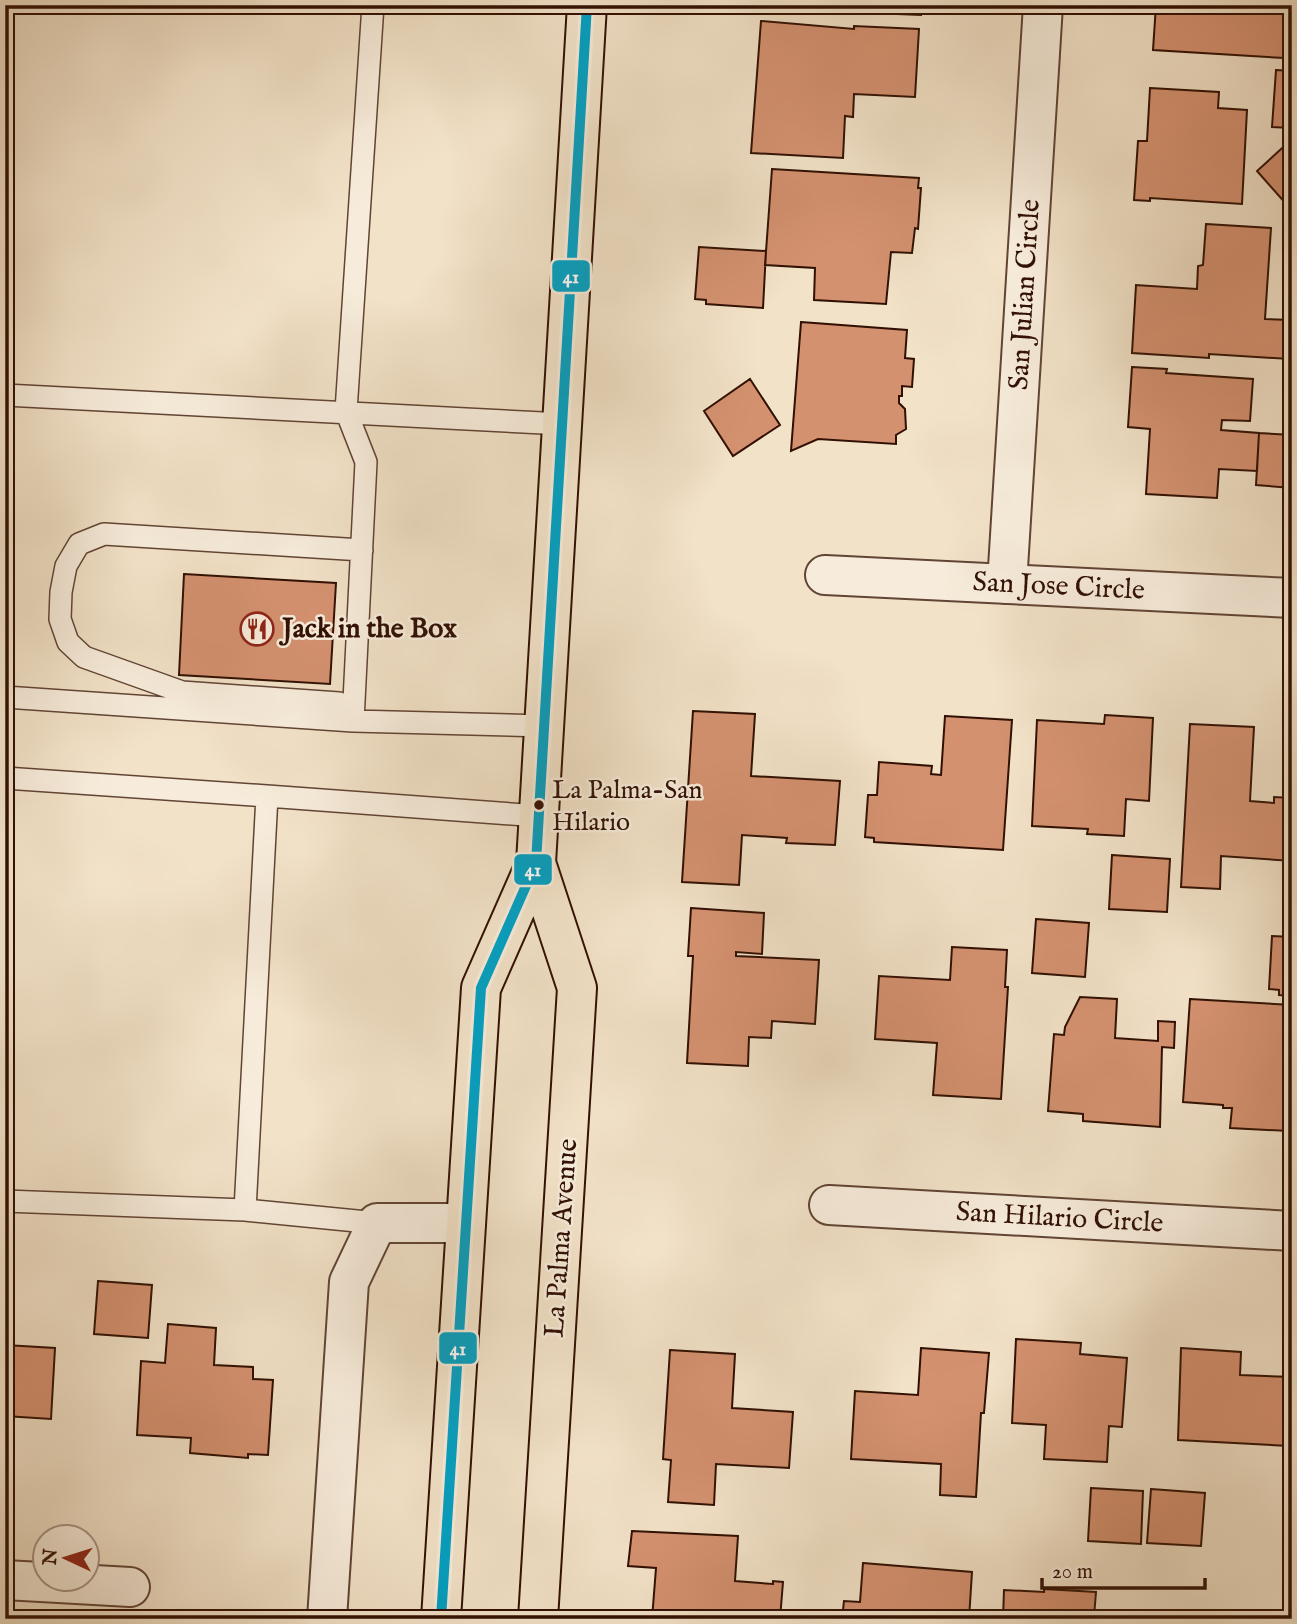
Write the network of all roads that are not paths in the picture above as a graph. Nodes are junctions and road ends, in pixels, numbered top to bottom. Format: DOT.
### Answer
graph roads {
  1 [pos="373,5"];
  2 [pos="587,5"];
  3 [pos="1043,5"];
  4 [pos="5,394"];
  5 [pos="345,411"];
  6 [pos="562,424"];
  7 [pos="362,550"];
  8 [pos="825,575"];
  9 [pos="1007,584"];
  10 [pos="1292,598"];
  11 [pos="5,697"];
  12 [pos="353,721"];
  13 [pos="544,726"];
  14 [pos="5,778"];
  15 [pos="267,796"];
  16 [pos="539,816"];
  17 [pos="536,863"];
  18 [pos="5,1201"];
  19 [pos="829,1205"];
  20 [pos="245,1210"];
  21 [pos="377,1223"];
  22 [pos="466,1223"];
  23 [pos="1292,1231"];
  24 [pos="5,1580"];
  25 [pos="130,1587"];
  26 [pos="327,1619"];
  27 [pos="441,1619"];
  28 [pos="538,1619"];
  1 -- 5 [label="lane"];
  2 -- 6 [label="main road, La Palma Avenue"];
  3 -- 9 [label="street, San Julian Circle"];
  4 -- 5 [label="lane"];
  5 -- 6 [label="lane"];
  5 -- 7 [label="lane"];
  6 -- 13 [label="main road, La Palma Avenue"];
  7 -- 12 [label="lane"];
  7 -- 12 [label="lane"];
  8 -- 9 [label="street, San Jose Circle"];
  9 -- 10 [label="street, San Jose Circle"];
  11 -- 12 [label="lane"];
  12 -- 13 [label="lane"];
  13 -- 16 [label="main road, La Palma Avenue"];
  14 -- 15 [label="lane"];
  15 -- 16 [label="lane"];
  15 -- 20 [label="lane"];
  16 -- 17 [label="main road, La Palma Avenue"];
  17 -- 22 [label="main road, La Palma Avenue"];
  17 -- 28 [label="main road, La Palma Avenue"];
  18 -- 20 [label="lane"];
  19 -- 23 [label="street, San Hilario Circle"];
  20 -- 21 [label="lane"];
  21 -- 22 [label="street"];
  21 -- 26 [label="street"];
  22 -- 27 [label="main road, La Palma Avenue"];
  24 -- 25 [label="street"];
}
